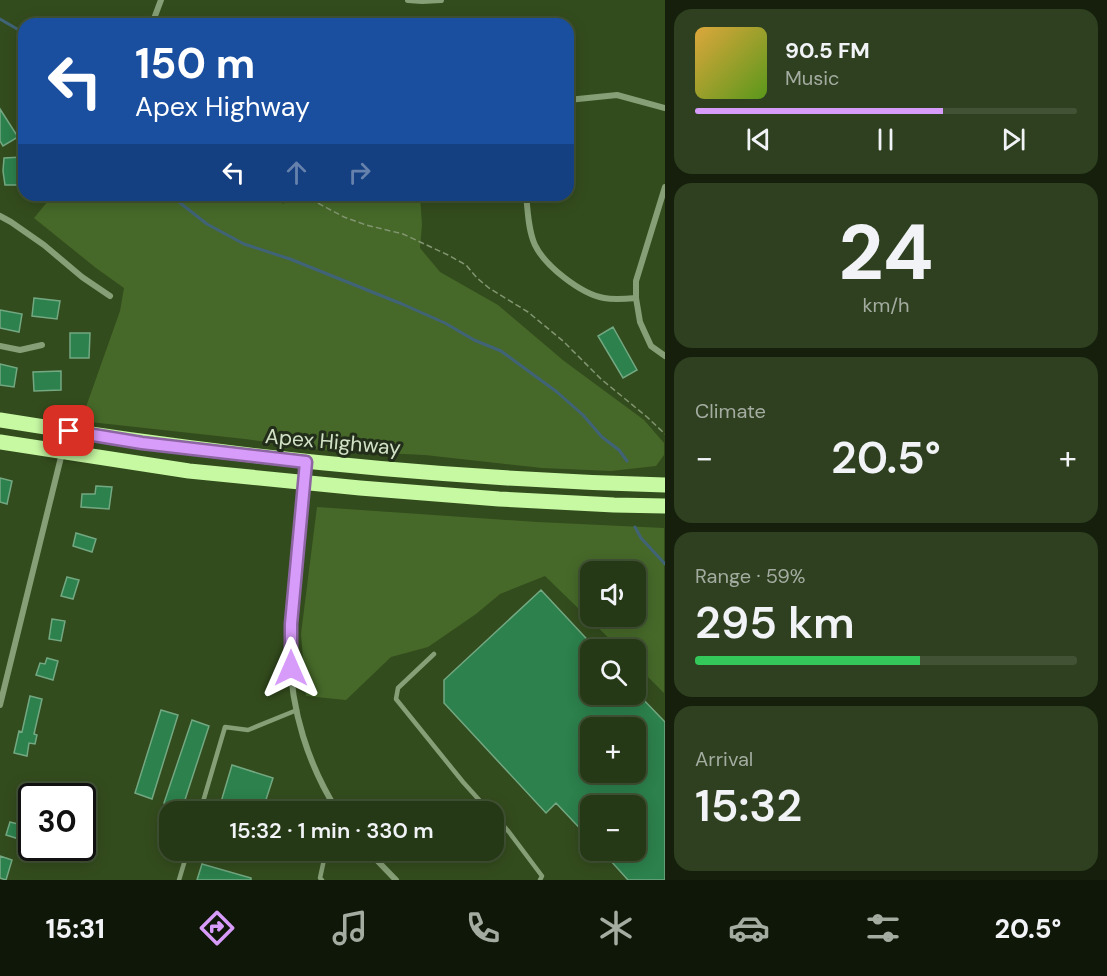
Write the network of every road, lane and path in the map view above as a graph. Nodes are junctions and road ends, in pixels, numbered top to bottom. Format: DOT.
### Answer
graph roads {
  1 [pos="161,0"];
  2 [pos="408,0"];
  3 [pos="441,0"];
  4 [pos="154,18"];
  5 [pos="574,99"];
  6 [pos="664,108"];
  7 [pos="664,187"];
  8 [pos="314,201"];
  9 [pos="527,201"];
  10 [pos="0,216"];
  11 [pos="110,296"];
  12 [pos="636,298"];
  13 [pos="42,345"];
  14 [pos="0,346"];
  15 [pos="664,356"];
  16 [pos="0,420"];
  17 [pos="664,434"];
  18 [pos="0,442"];
  19 [pos="63,452"];
  20 [pos="306,462"];
  21 [pos="304,483"];
  22 [pos="664,485"];
  23 [pos="664,506"];
  24 [pos="434,654"];
  25 [pos="0,705"];
  26 [pos="297,710"];
  27 [pos="203,801"];
  28 [pos="332,801"];
  29 [pos="480,801"];
  30 [pos="504,826"];
  31 [pos="185,861"];
  32 [pos="324,861"];
  33 [pos="378,861"];
  34 [pos="541,878"];
  35 [pos="320,879"];
  36 [pos="179,880"];
  37 [pos="396,880"];
  38 [pos="549,880"];
  1 -- 4 [label="street"];
  2 -- 3 [label="street"];
  5 -- 6 [label="street"];
  7 -- 12 [label="street"];
  8 -- 17 [label="path"];
  9 -- 12 [label="street"];
  10 -- 11 [label="street"];
  12 -- 15 [label="street"];
  13 -- 14 [label="street"];
  16 -- 20 [label="main road, Apex Highway"];
  18 -- 19 [label="main road, Apex Highway"];
  19 -- 21 [label="main road, Apex Highway"];
  19 -- 25 [label="street"];
  20 -- 21 [label="street"];
  20 -- 22 [label="main road, Apex Highway"];
  21 -- 23 [label="main road, Apex Highway"];
  21 -- 26 [label="street"];
  24 -- 29 [label="lane"];
  26 -- 27 [label="lane"];
  26 -- 28 [label="street"];
  30 -- 34 [label="lane"];
  31 -- 36 [label="lane"];
  32 -- 35 [label="lane"];
  33 -- 37 [label="street"];
  34 -- 38 [label="lane"];
}
